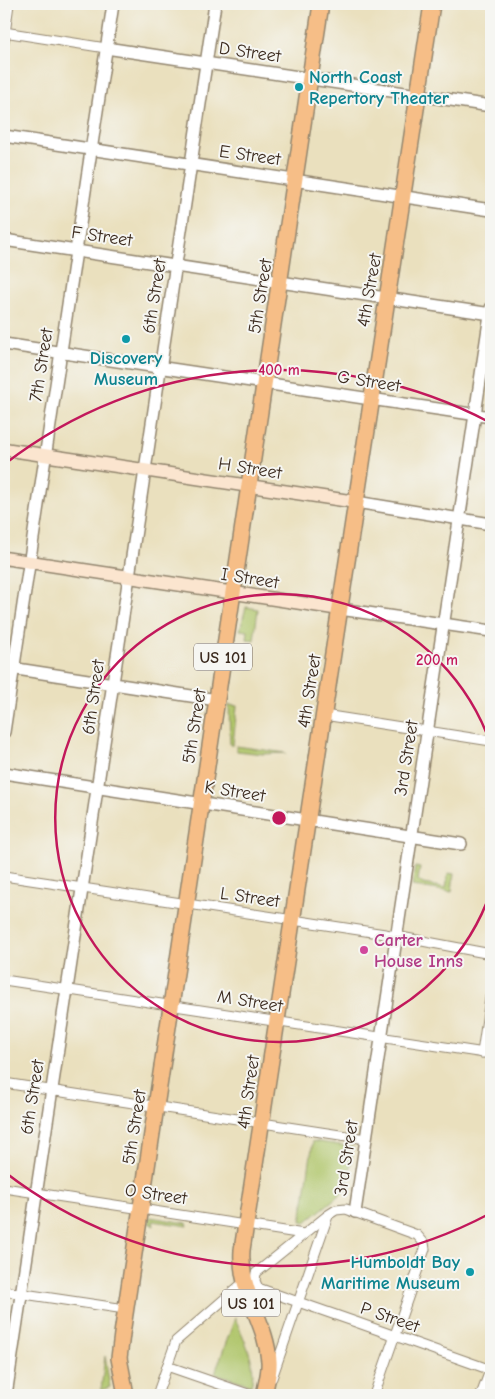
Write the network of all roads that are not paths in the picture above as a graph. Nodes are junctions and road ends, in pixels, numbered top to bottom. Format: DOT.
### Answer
graph roads {
  1 [pos="9,4"];
  2 [pos="113,4"];
  3 [pos="216,4"];
  4 [pos="321,4"];
  5 [pos="432,4"];
  6 [pos="4,35"];
  7 [pos="106,48"];
  8 [pos="206,64"];
  9 [pos="309,79"];
  10 [pos="419,96"];
  11 [pos="491,106"];
  12 [pos="4,136"];
  13 [pos="91,149"];
  14 [pos="191,164"];
  15 [pos="296,180"];
  16 [pos="404,197"];
  17 [pos="491,210"];
  18 [pos="4,240"];
  19 [pos="76,250"];
  20 [pos="176,266"];
  21 [pos="281,281"];
  22 [pos="386,297"];
  23 [pos="491,312"];
  24 [pos="4,344"];
  25 [pos="60,352"];
  26 [pos="161,367"];
  27 [pos="266,382"];
  28 [pos="371,399"];
  29 [pos="475,415"];
  30 [pos="491,418"];
  31 [pos="4,449"];
  32 [pos="45,455"];
  33 [pos="145,470"];
  34 [pos="250,486"];
  35 [pos="356,502"];
  36 [pos="460,518"];
  37 [pos="491,524"];
  38 [pos="4,558"];
  39 [pos="29,562"];
  40 [pos="129,577"];
  41 [pos="233,593"];
  42 [pos="340,609"];
  43 [pos="444,625"];
  44 [pos="491,631"];
  45 [pos="8,668"];
  46 [pos="113,683"];
  47 [pos="217,700"];
  48 [pos="324,715"];
  49 [pos="428,731"];
  50 [pos="4,732"];
  51 [pos="491,741"];
  52 [pos="4,773"];
  53 [pos="97,787"];
  54 [pos="201,804"];
  55 [pos="309,820"];
  56 [pos="412,836"];
  57 [pos="462,844"];
  58 [pos="4,876"];
  59 [pos="82,888"];
  60 [pos="186,904"];
  61 [pos="293,920"];
  62 [pos="397,936"];
  63 [pos="491,954"];
  64 [pos="4,980"];
  65 [pos="65,990"];
  66 [pos="491,991"];
  67 [pos="170,1006"];
  68 [pos="277,1022"];
  69 [pos="382,1038"];
  70 [pos="482,1053"];
  71 [pos="491,1054"];
  72 [pos="4,1083"];
  73 [pos="51,1091"];
  74 [pos="155,1107"];
  75 [pos="262,1123"];
  76 [pos="366,1139"];
  77 [pos="4,1188"];
  78 [pos="35,1192"];
  79 [pos="140,1208"];
  80 [pos="355,1212"];
  81 [pos="328,1215"];
  82 [pos="247,1224"];
  83 [pos="304,1234"];
  84 [pos="249,1282"];
  85 [pos="4,1291"];
  86 [pos="20,1293"];
  87 [pos="298,1302"];
  88 [pos="125,1309"];
  89 [pos="395,1336"];
  90 [pos="167,1366"];
  91 [pos="491,1369"];
  92 [pos="265,1388"];
  93 [pos="6,1395"];
  94 [pos="126,1395"];
  95 [pos="157,1395"];
  96 [pos="251,1395"];
  97 [pos="374,1395"];
  98 [pos="482,1395"];
  1 -- 6 [label="street"];
  2 -- 7 [label="street, 7th Street"];
  3 -- 8 [label="street, 6th Street"];
  4 -- 9 [label="highway, 5th Street / US 101"];
  5 -- 10 [label="highway, 4th Street / US 101"];
  6 -- 7 [label="street, D Street"];
  7 -- 8 [label="street, D Street"];
  7 -- 13 [label="street, 7th Street"];
  8 -- 9 [label="street, D Street"];
  8 -- 14 [label="street, 6th Street"];
  9 -- 10 [label="street, D Street"];
  9 -- 15 [label="highway, 5th Street / US 101"];
  10 -- 11 [label="street, D Street"];
  10 -- 16 [label="highway, 4th Street / US 101"];
  12 -- 13 [label="street, E Street"];
  13 -- 14 [label="street, E Street"];
  13 -- 19 [label="street, 7th Street"];
  14 -- 15 [label="street, E Street"];
  14 -- 20 [label="street, 6th Street"];
  15 -- 16 [label="street, E Street"];
  15 -- 21 [label="highway, 5th Street / US 101"];
  16 -- 17 [label="street, E Street"];
  16 -- 22 [label="highway, 4th Street / US 101"];
  18 -- 19 [label="street, F Street"];
  19 -- 20 [label="street, F Street"];
  19 -- 25 [label="street, 7th Street"];
  20 -- 21 [label="street, F Street"];
  20 -- 26 [label="street, 6th Street"];
  21 -- 22 [label="street, F Street"];
  21 -- 27 [label="highway, 5th Street / US 101"];
  22 -- 23 [label="street, F Street"];
  22 -- 28 [label="highway, 4th Street / US 101"];
  23 -- 29 [label="street, 3rd Street"];
  24 -- 25 [label="street, G Street"];
  25 -- 26 [label="street, G Street"];
  25 -- 32 [label="street, 7th Street"];
  26 -- 27 [label="street, G Street"];
  26 -- 33 [label="street, 6th Street"];
  27 -- 28 [label="street, G Street"];
  27 -- 34 [label="highway, 5th Street / US 101"];
  28 -- 29 [label="street, G Street"];
  28 -- 35 [label="highway, 4th Street / US 101"];
  29 -- 30 [label="street, G Street"];
  29 -- 36 [label="street, 3rd Street"];
  31 -- 32 [label="main road, H Street"];
  32 -- 33 [label="main road, H Street"];
  32 -- 39 [label="street, 7th Street"];
  33 -- 34 [label="main road, H Street"];
  33 -- 40 [label="street, 6th Street"];
  34 -- 35 [label="main road, H Street"];
  34 -- 41 [label="highway, 5th Street / US 101"];
  35 -- 36 [label="street, H Street"];
  35 -- 42 [label="highway, 4th Street / US 101"];
  36 -- 37 [label="street, H Street"];
  36 -- 43 [label="street, 3rd Street"];
  38 -- 39 [label="main road, I Street"];
  39 -- 40 [label="main road, I Street"];
  39 -- 45 [label="street, 7th Street"];
  40 -- 41 [label="main road, I Street"];
  40 -- 46 [label="street, 6th Street"];
  41 -- 42 [label="main road, I Street"];
  41 -- 47 [label="highway, 5th Street / US 101"];
  42 -- 43 [label="street, I Street"];
  42 -- 48 [label="highway, 4th Street / US 101"];
  43 -- 44 [label="street, I Street"];
  43 -- 49 [label="street, 3rd Street"];
  45 -- 46 [label="street"];
  45 -- 50 [label="street, 7th Street"];
  46 -- 47 [label="street"];
  46 -- 53 [label="street, 6th Street"];
  47 -- 54 [label="highway, 5th Street / US 101"];
  48 -- 49 [label="street"];
  48 -- 55 [label="highway, 4th Street / US 101"];
  49 -- 51 [label="street"];
  49 -- 56 [label="street, 3rd Street"];
  52 -- 53 [label="street, K Street"];
  53 -- 54 [label="street, K Street"];
  53 -- 59 [label="street, 6th Street"];
  54 -- 55 [label="street, K Street"];
  54 -- 60 [label="highway, 5th Street / US 101"];
  55 -- 56 [label="street, K Street"];
  55 -- 61 [label="highway, 4th Street / US 101"];
  56 -- 57 [label="street, K Street"];
  56 -- 62 [label="street, 3rd Street"];
  58 -- 59 [label="street, L Street"];
  59 -- 60 [label="street, L Street"];
  59 -- 65 [label="street, 6th Street"];
  60 -- 61 [label="street, L Street"];
  60 -- 67 [label="highway, 5th Street / US 101"];
  61 -- 62 [label="street, L Street"];
  61 -- 68 [label="highway, 4th Street / US 101"];
  62 -- 63 [label="street, L Street"];
  62 -- 69 [label="street, 3rd Street"];
  64 -- 65 [label="street, M Street"];
  65 -- 67 [label="street, M Street"];
  65 -- 73 [label="street, 6th Street"];
  66 -- 70 [label="street"];
  67 -- 68 [label="street, M Street"];
  67 -- 74 [label="highway, 5th Street / US 101"];
  68 -- 69 [label="street, M Street"];
  68 -- 75 [label="highway, 4th Street / US 101"];
  69 -- 70 [label="street, M Street"];
  69 -- 76 [label="street, 3rd Street"];
  70 -- 71 [label="street, M Street"];
  72 -- 73 [label="street"];
  73 -- 74 [label="street"];
  73 -- 78 [label="street, 6th Street"];
  74 -- 75 [label="street"];
  74 -- 79 [label="highway, 5th Street / US 101"];
  75 -- 76 [label="street"];
  75 -- 82 [label="highway, 4th Street / US 101"];
  76 -- 80 [label="street, 3rd Street"];
  77 -- 78 [label="street, O Street"];
  78 -- 79 [label="street, O Street"];
  78 -- 86 [label="street, 6th Street"];
  79 -- 82 [label="street, O Street"];
  79 -- 88 [label="highway, 5th Street / US 101"];
  80 -- 81 [label="street"];
  80 -- 89 [label="street"];
  81 -- 83 [label="street"];
  81 -- 87 [label="street, 4th Street"];
  82 -- 83 [label="street, O Street"];
  82 -- 84 [label="highway, 4th Street / US 101"];
  83 -- 84 [label="street"];
  84 -- 87 [label="street, P Street"];
  84 -- 90 [label="street"];
  84 -- 92 [label="highway, 4th Street / US 101"];
  85 -- 86 [label="street"];
  86 -- 88 [label="street"];
  86 -- 93 [label="street, 6th Street"];
  87 -- 89 [label="street, P Street"];
  87 -- 92 [label="street, 4th Street"];
  88 -- 94 [label="highway, 5th Street / US 101"];
  89 -- 91 [label="street, P Street"];
  89 -- 97 [label="street"];
  90 -- 95 [label="street"];
  90 -- 96 [label="street"];
  91 -- 98 [label="street"];
}
